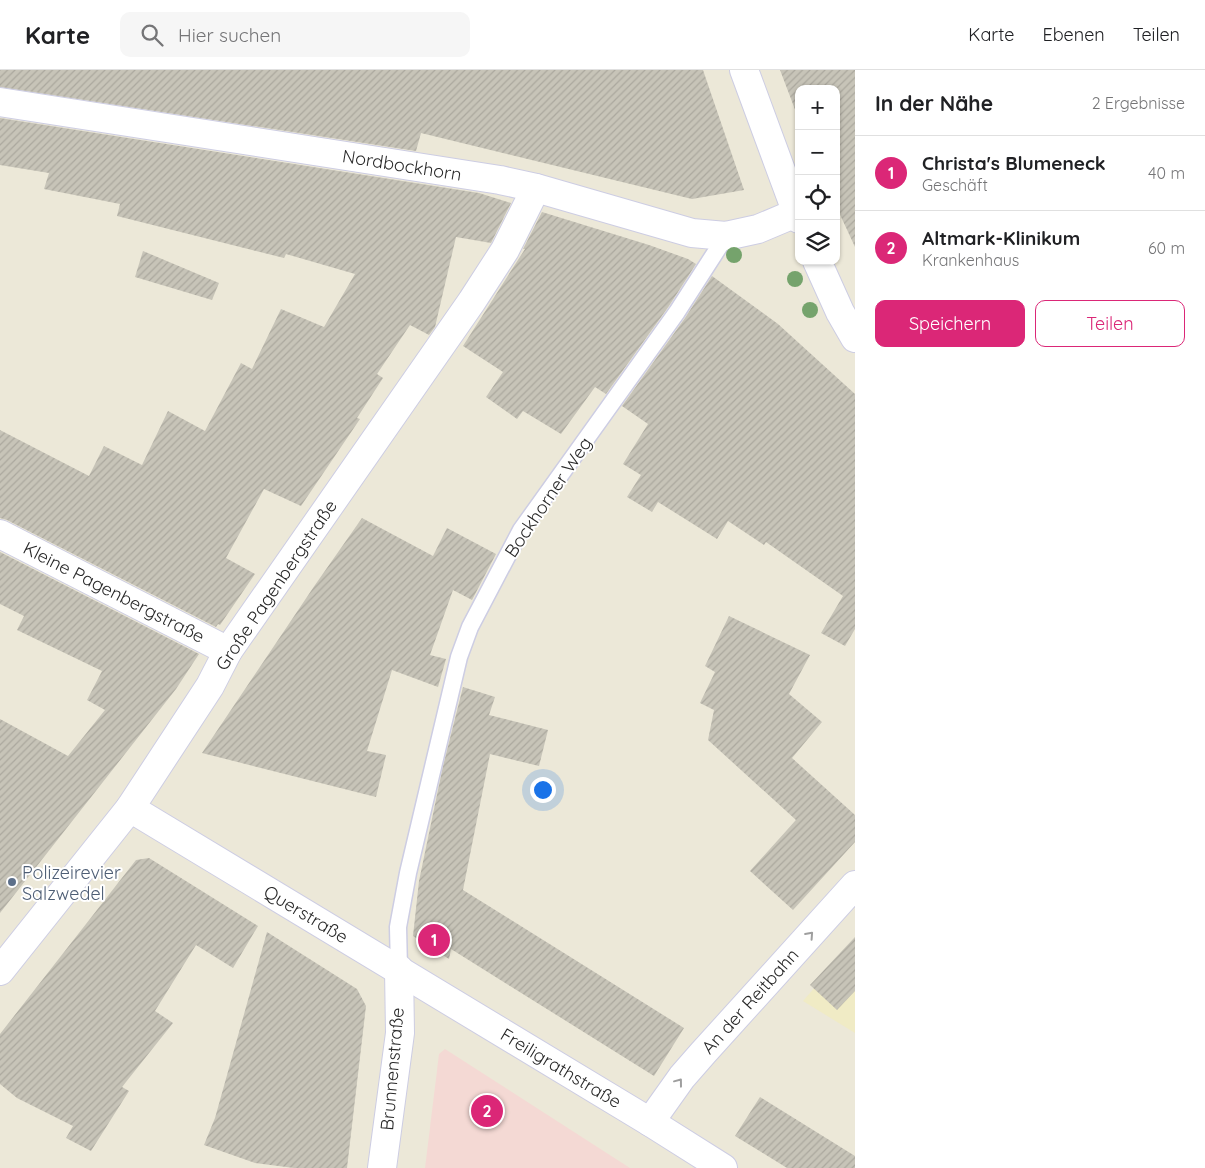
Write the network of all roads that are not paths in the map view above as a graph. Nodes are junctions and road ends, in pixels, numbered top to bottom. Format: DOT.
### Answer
graph roads {
  1 [pos="744,70"];
  2 [pos="0,102"];
  3 [pos="536,188"];
  4 [pos="795,210"];
  5 [pos="795,217"];
  6 [pos="726,236"];
  7 [pos="819,265"];
  8 [pos="855,338"];
  9 [pos="0,534"];
  10 [pos="228,651"];
  11 [pos="130,808"];
  12 [pos="855,884"];
  13 [pos="399,969"];
  14 [pos="0,971"];
  15 [pos="650,1122"];
  16 [pos="382,1168"];
  17 [pos="723,1168"];
  1 -- 4 [label="street"];
  2 -- 3 [label="street, Nordbockhorn"];
  3 -- 6 [label="street, Nordbockhorn"];
  3 -- 10 [label="street, Große Pagenbergstraße"];
  5 -- 6 [label="street, Nordbockhorn"];
  6 -- 13 [label="lane, Bockhorner Weg"];
  7 -- 8 [label="street"];
  9 -- 10 [label="street, Kleine Pagenbergstraße"];
  10 -- 11 [label="street, Große Pagenbergstraße"];
  11 -- 13 [label="street, Querstraße"];
  11 -- 14 [label="street, Große Pagenbergstraße"];
  15 -- 12 [label="street, An der Reitbahn, one-way"];
  13 -- 15 [label="street, Freiligrathstraße"];
  13 -- 16 [label="street, Brunnenstraße"];
  15 -- 17 [label="street, Freiligrathstraße"];
}
